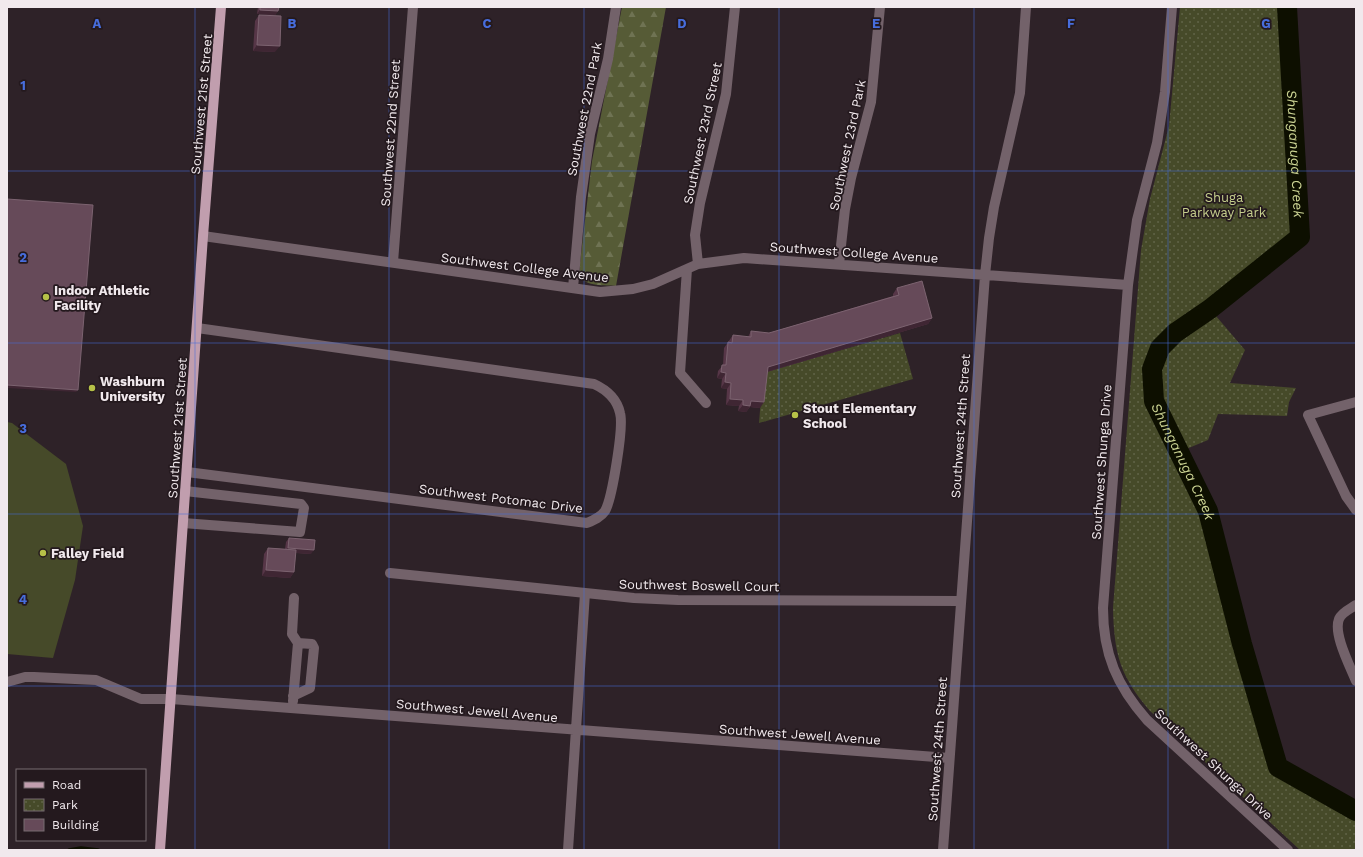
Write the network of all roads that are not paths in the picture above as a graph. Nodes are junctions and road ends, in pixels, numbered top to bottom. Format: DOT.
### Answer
graph roads {
  1 [pos="221,7"];
  2 [pos="413,7"];
  3 [pos="616,7"];
  4 [pos="735,7"];
  5 [pos="880,7"];
  6 [pos="1026,7"];
  7 [pos="1172,7"];
  8 [pos="203,236"];
  9 [pos="393,262"];
  10 [pos="698,264"];
  11 [pos="839,264"];
  12 [pos="687,269"];
  13 [pos="985,275"];
  14 [pos="1128,284"];
  15 [pos="573,288"];
  16 [pos="197,328"];
  17 [pos="1356,402"];
  18 [pos="706,403"];
  19 [pos="187,472"];
  20 [pos="185,491"];
  21 [pos="1356,510"];
  22 [pos="183,522"];
  23 [pos="390,573"];
  24 [pos="585,593"];
  25 [pos="294,598"];
  26 [pos="960,601"];
  27 [pos="1356,605"];
  28 [pos="298,643"];
  29 [pos="1356,681"];
  30 [pos="7,682"];
  31 [pos="293,696"];
  32 [pos="171,699"];
  33 [pos="292,709"];
  34 [pos="577,731"];
  35 [pos="949,758"];
  36 [pos="1272,836"];
  37 [pos="160,850"];
  38 [pos="568,850"];
  39 [pos="943,850"];
  40 [pos="1277,850"];
  41 [pos="1288,850"];
  1 -- 8 [label="main road, Southwest 21st Street"];
  2 -- 9 [label="street, Southwest 22nd Street"];
  3 -- 15 [label="street, Southwest 22nd Park"];
  4 -- 10 [label="street, Southwest 23rd Street"];
  5 -- 11 [label="street, Southwest 23rd Park"];
  6 -- 13 [label="street, Southwest 24th Street"];
  7 -- 14 [label="street, Southwest Shunga Drive"];
  8 -- 9 [label="street, Southwest College Avenue"];
  8 -- 16 [label="main road, Southwest 21st Street"];
  9 -- 15 [label="street, Southwest College Avenue"];
  10 -- 11 [label="street, Southwest College Avenue"];
  10 -- 12 [label="street, Southwest College Avenue"];
  11 -- 13 [label="street, Southwest College Avenue"];
  12 -- 15 [label="street, Southwest College Avenue"];
  12 -- 18 [label="street"];
  13 -- 14 [label="street, Southwest College Avenue"];
  13 -- 26 [label="street, Southwest 24th Street"];
  14 -- 36 [label="street, Southwest Shunga Drive"];
  16 -- 19 [label="main road, Southwest 21st Street"];
  16 -- 19 [label="street, Southwest Potomac Drive"];
  17 -- 21 [label="street"];
  19 -- 20 [label="main road, Southwest 21st Street"];
  20 -- 22 [label="main road, Southwest 21st Street"];
  20 -- 22 [label="street"];
  22 -- 32 [label="main road, Southwest 21st Street"];
  23 -- 24 [label="street, Southwest Boswell Court"];
  24 -- 26 [label="street, Southwest Boswell Court"];
  24 -- 34 [label="street"];
  25 -- 28 [label="street"];
  26 -- 35 [label="street, Southwest 24th Street"];
  27 -- 29 [label="street"];
  28 -- 31 [label="street"];
  28 -- 31 [label="street"];
  30 -- 32 [label="street, Southwest Jewell Avenue"];
  31 -- 33 [label="street"];
  32 -- 33 [label="street, Southwest Jewell Avenue"];
  32 -- 37 [label="main road, Southwest 21st Street"];
  33 -- 34 [label="street, Southwest Jewell Avenue"];
  34 -- 35 [label="street, Southwest Jewell Avenue"];
  34 -- 38 [label="street"];
  35 -- 39 [label="street, Southwest 24th Street"];
  36 -- 40 [label="street"];
  36 -- 41 [label="street, Southwest Shunga Drive"];
}
